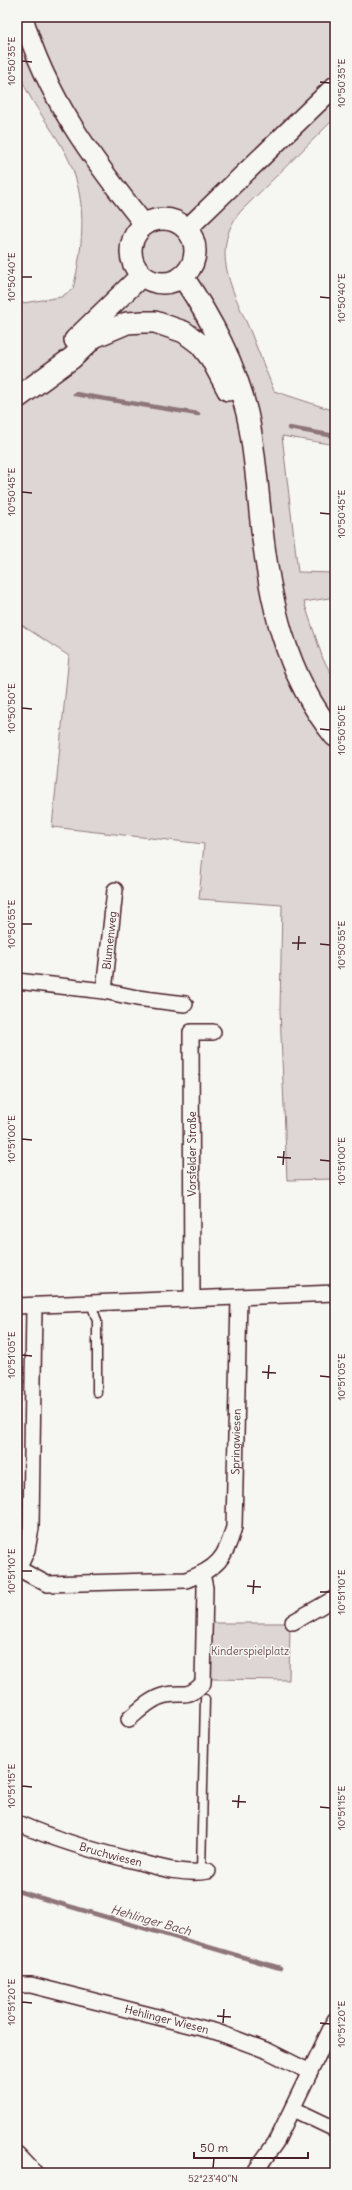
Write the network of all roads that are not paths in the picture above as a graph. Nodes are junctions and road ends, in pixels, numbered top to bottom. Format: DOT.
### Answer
graph roads {
  1 [pos="23,17"];
  2 [pos="335,86"];
  3 [pos="144,224"];
  4 [pos="187,229"];
  5 [pos="141,276"];
  6 [pos="183,277"];
  7 [pos="17,397"];
  8 [pos="253,444"];
  9 [pos="335,736"];
  10 [pos="115,890"];
  11 [pos="17,981"];
  12 [pos="104,991"];
  13 [pos="185,1004"];
  14 [pos="213,1032"];
  15 [pos="335,1293"];
  16 [pos="239,1298"];
  17 [pos="192,1299"];
  18 [pos="91,1303"];
  19 [pos="17,1306"];
  20 [pos="34,1306"];
  21 [pos="97,1392"];
  22 [pos="18,1570"];
  23 [pos="202,1574"];
  24 [pos="335,1598"];
  25 [pos="293,1622"];
  26 [pos="205,1699"];
  27 [pos="129,1720"];
  28 [pos="17,1823"];
  29 [pos="205,1872"];
  30 [pos="17,1985"];
  31 [pos="335,2020"];
  32 [pos="310,2072"];
  33 [pos="293,2109"];
  34 [pos="335,2129"];
  35 [pos="17,2154"];
  36 [pos="36,2173"];
  37 [pos="254,2173"];
  1 -- 3 [label="street"];
  2 -- 4 [label="street"];
  3 -- 4 [label="main road"];
  3 -- 5 [label="main road"];
  4 -- 6 [label="main road"];
  5 -- 6 [label="main road"];
  5 -- 7 [label="main road"];
  6 -- 8 [label="main road"];
  7 -- 8 [label="main road"];
  8 -- 9 [label="main road"];
  10 -- 12 [label="street, Blumenweg"];
  11 -- 12 [label="street"];
  12 -- 13 [label="street"];
  14 -- 17 [label="street, Vorsfelder Straße"];
  15 -- 16 [label="street"];
  16 -- 17 [label="street"];
  16 -- 23 [label="street, Springwiesen"];
  17 -- 18 [label="street"];
  18 -- 20 [label="street"];
  18 -- 21 [label="lane"];
  19 -- 20 [label="street"];
  20 -- 22 [label="street"];
  22 -- 23 [label="street, Springwiesen"];
  23 -- 27 [label="street"];
  24 -- 25 [label="street"];
  26 -- 29 [label="lane"];
  28 -- 29 [label="street, Bruchwiesen"];
  30 -- 32 [label="street, Hehlinger Wiesen"];
  31 -- 32 [label="street"];
  32 -- 33 [label="street"];
  33 -- 34 [label="street"];
  33 -- 37 [label="street"];
  35 -- 36 [label="street"];
}
